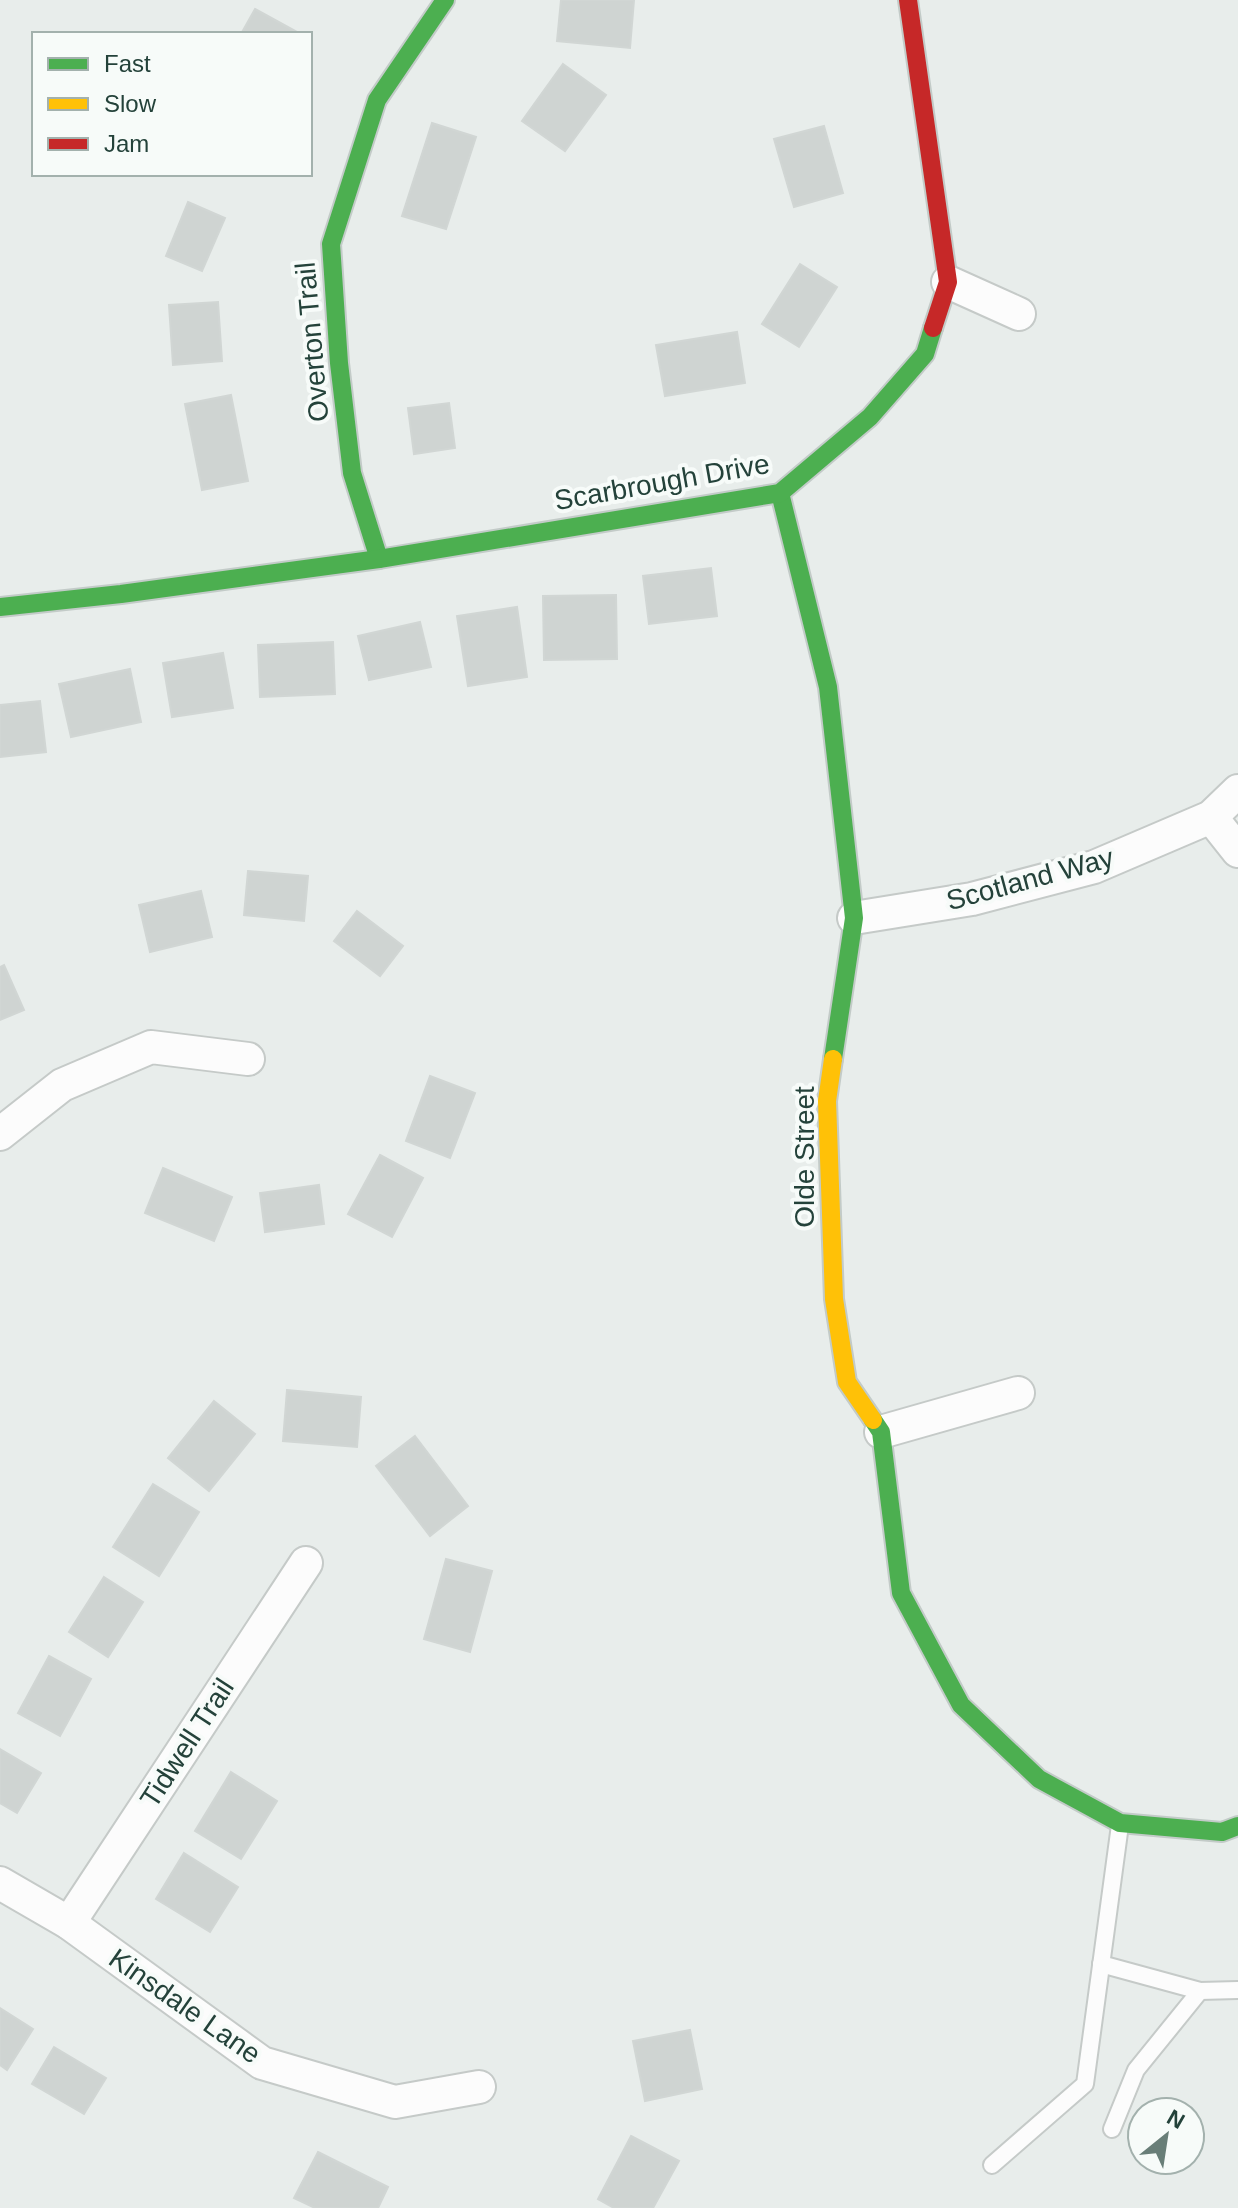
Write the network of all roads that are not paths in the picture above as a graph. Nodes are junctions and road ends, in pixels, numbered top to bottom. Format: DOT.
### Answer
graph roads {
  1 [pos="445,0"];
  2 [pos="908,0"];
  3 [pos="948,282"];
  4 [pos="1019,314"];
  5 [pos="780,493"];
  6 [pos="379,559"];
  7 [pos="0,607"];
  8 [pos="1238,791"];
  9 [pos="1211,817"];
  10 [pos="1238,851"];
  11 [pos="854,918"];
  12 [pos="248,1059"];
  13 [pos="0,1134"];
  14 [pos="1018,1393"];
  15 [pos="881,1432"];
  16 [pos="306,1563"];
  17 [pos="1120,1823"];
  18 [pos="1238,1826"];
  19 [pos="0,1883"];
  20 [pos="69,1923"];
  21 [pos="1101,1964"];
  22 [pos="1238,1990"];
  23 [pos="1200,1991"];
  24 [pos="479,2087"];
  25 [pos="1112,2129"];
  26 [pos="992,2165"];
  1 -- 6 [label="street, Overton Trail"];
  2 -- 3 [label="street, Scarbrough Drive"];
  3 -- 4 [label="street"];
  3 -- 5 [label="street, Scarbrough Drive"];
  5 -- 6 [label="street, Scarbrough Drive"];
  5 -- 11 [label="street, Olde Street"];
  6 -- 7 [label="street, Scarbrough Drive"];
  8 -- 9 [label="street, Scotland Way"];
  9 -- 10 [label="street"];
  9 -- 11 [label="street, Scotland Way"];
  11 -- 15 [label="street, Olde Street"];
  12 -- 13 [label="street"];
  14 -- 15 [label="street"];
  15 -- 17 [label="street, Olde Street"];
  16 -- 20 [label="street, Tidwell Trail"];
  17 -- 18 [label="street"];
  17 -- 21 [label="lane"];
  19 -- 20 [label="street, Kinsdale Lane"];
  20 -- 24 [label="street, Kinsdale Lane"];
  21 -- 23 [label="lane"];
  21 -- 26 [label="lane"];
  22 -- 23 [label="lane"];
  23 -- 25 [label="lane"];
}
